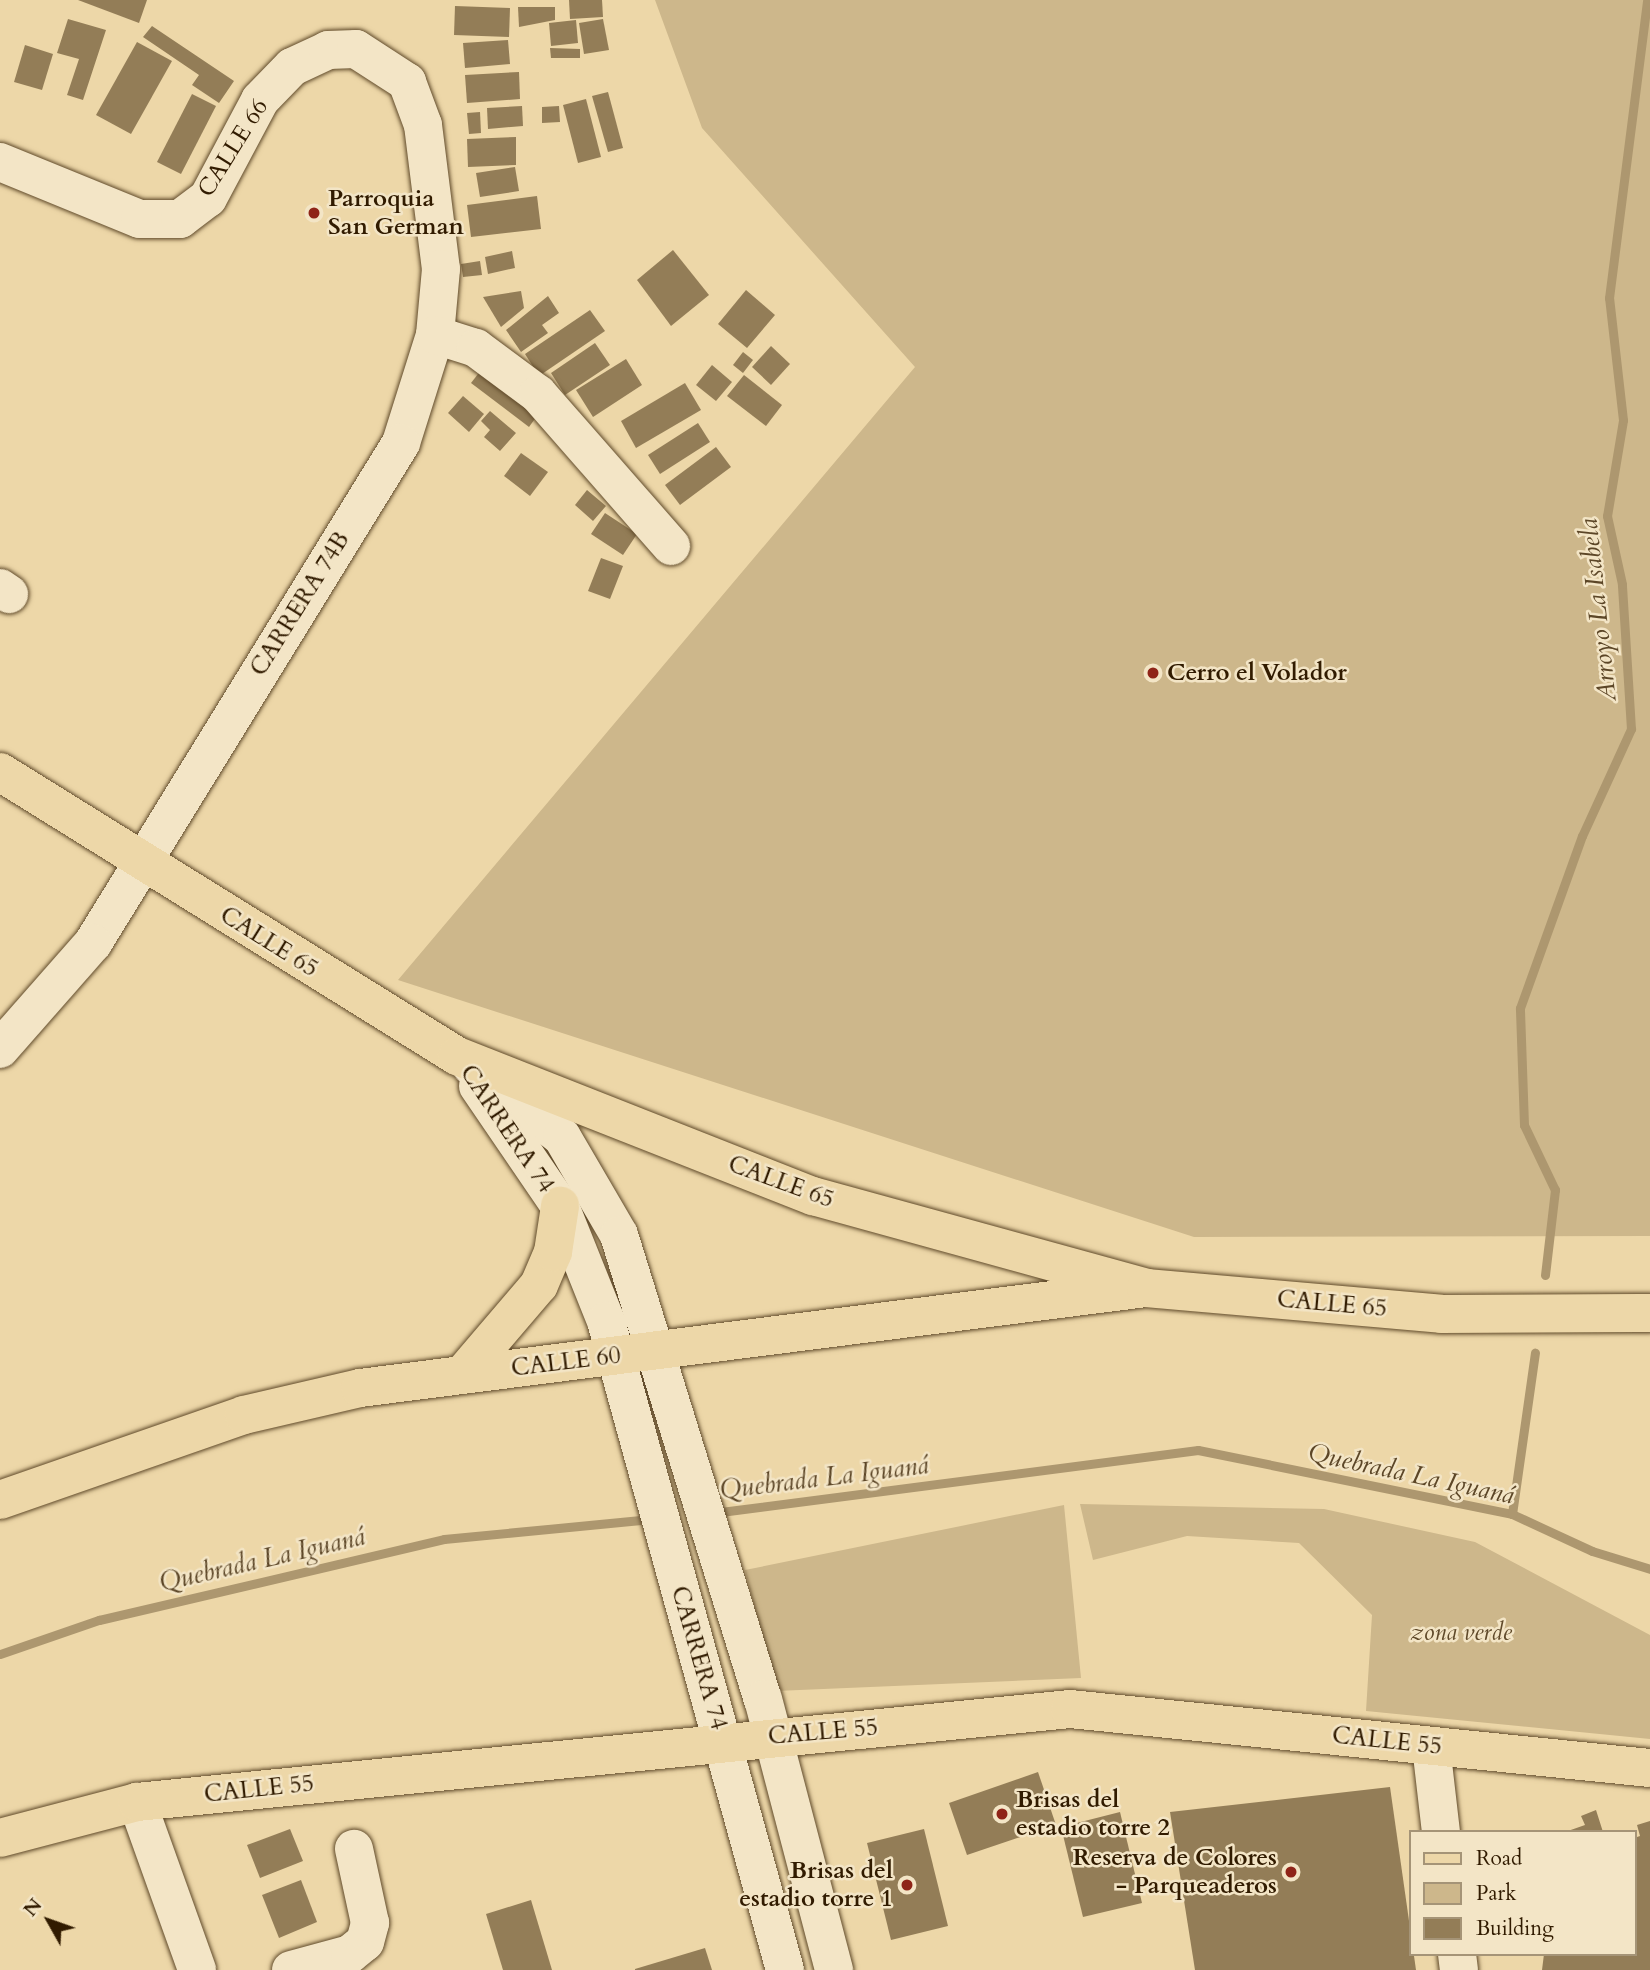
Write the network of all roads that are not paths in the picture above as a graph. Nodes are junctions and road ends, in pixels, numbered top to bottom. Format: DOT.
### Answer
graph roads {
  1 [pos="382,61"];
  2 [pos="0,162"];
  3 [pos="435,335"];
  4 [pos="671,546"];
  5 [pos="0,772"];
  6 [pos="141,863"];
  7 [pos="0,1049"];
  8 [pos="457,1056"];
  9 [pos="560,1206"];
  10 [pos="1146,1288"];
  11 [pos="1650,1313"];
  12 [pos="658,1350"];
  13 [pos="615,1356"];
  14 [pos="462,1375"];
  15 [pos="0,1500"];
  16 [pos="773,1736"];
  17 [pos="723,1741"];
  18 [pos="1430,1746"];
  19 [pos="1650,1768"];
  20 [pos="136,1802"];
  21 [pos="1441,1830"];
  22 [pos="0,1838"];
  23 [pos="354,1849"];
  24 [pos="197,1970"];
  25 [pos="291,1970"];
  26 [pos="785,1970"];
  27 [pos="834,1970"];
  1 -- 2 [label="street, CALLE 66"];
  1 -- 3 [label="street, CARRERA 74B"];
  3 -- 4 [label="street"];
  3 -- 6 [label="street, CARRERA 74B"];
  5 -- 6 [label="main road, CALLE 65"];
  6 -- 7 [label="street, CARRERA 74B"];
  6 -- 8 [label="main road, CALLE 65"];
  8 -- 9 [label="street, CARRERA 74"];
  8 -- 10 [label="main road, CALLE 65"];
  8 -- 12 [label="street, CARRERA 74"];
  9 -- 13 [label="street, CARRERA 74"];
  9 -- 14 [label="main road"];
  10 -- 11 [label="main road, CALLE 65"];
  10 -- 12 [label="main road, CALLE 60"];
  12 -- 13 [label="main road, CALLE 60"];
  12 -- 16 [label="street, CARRERA 74"];
  13 -- 14 [label="main road, CALLE 60"];
  13 -- 17 [label="street, CARRERA 74"];
  14 -- 15 [label="main road, CALLE 60"];
  16 -- 17 [label="main road, CALLE 55"];
  16 -- 18 [label="main road, CALLE 55"];
  16 -- 27 [label="street, CARRERA 74"];
  17 -- 20 [label="main road, CALLE 55"];
  17 -- 26 [label="street, CARRERA 74"];
  18 -- 19 [label="main road, CALLE 55"];
  18 -- 21 [label="street"];
  20 -- 22 [label="main road, CALLE 55"];
  20 -- 24 [label="street"];
  23 -- 25 [label="street"];
}
